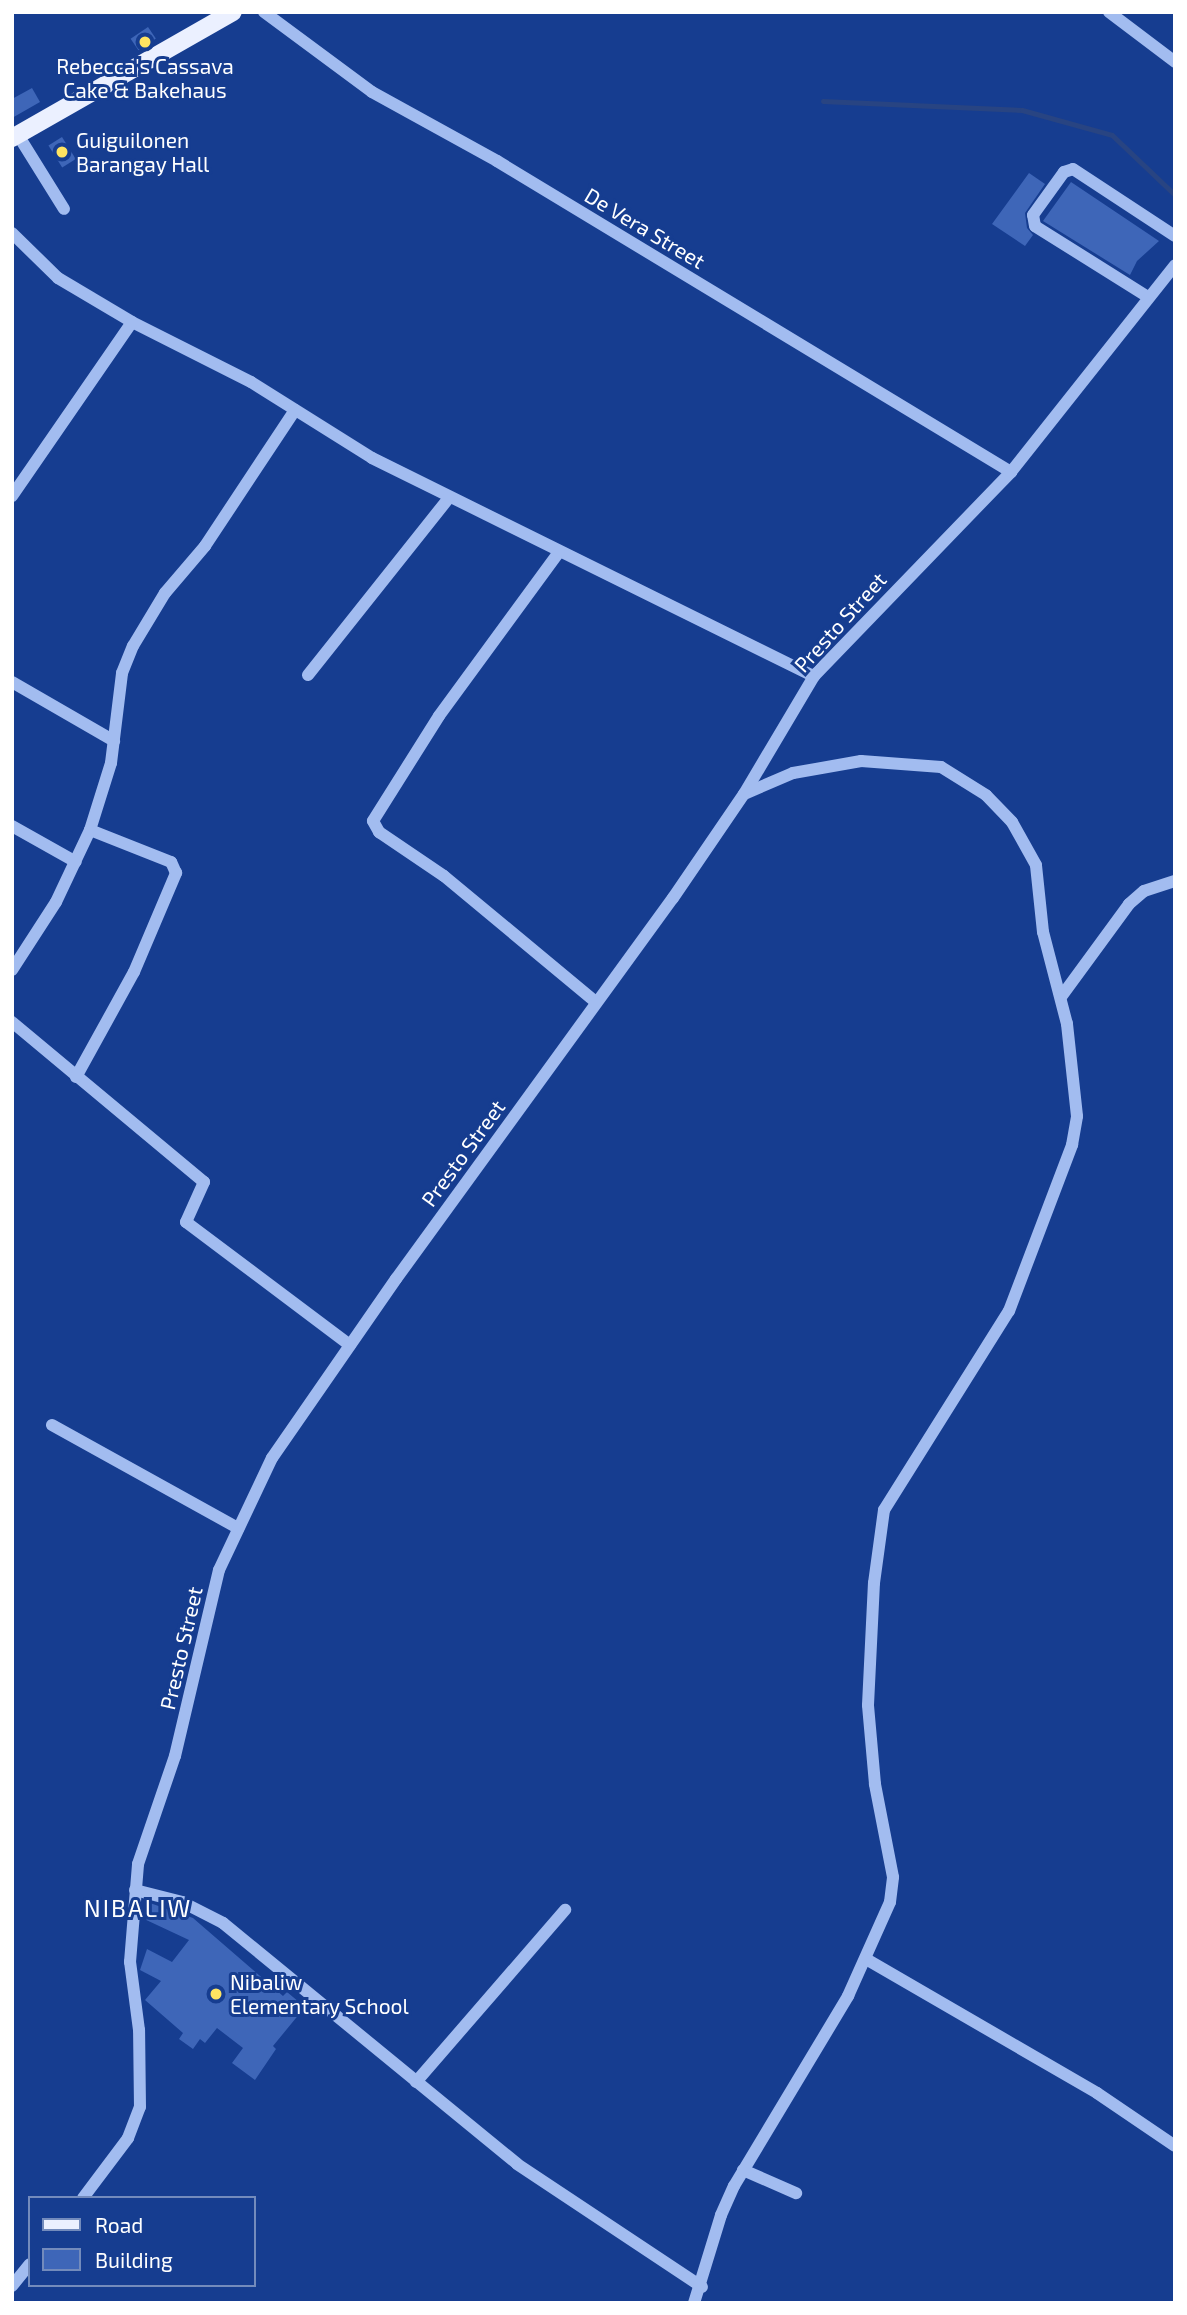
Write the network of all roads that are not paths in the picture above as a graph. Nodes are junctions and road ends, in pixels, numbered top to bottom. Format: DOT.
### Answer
graph roads {
  1 [pos="233,12"];
  2 [pos="264,12"];
  3 [pos="1109,12"];
  4 [pos="1175,62"];
  5 [pos="15,136"];
  6 [pos="64,209"];
  7 [pos="12,233"];
  8 [pos="1175,236"];
  9 [pos="1175,265"];
  10 [pos="1148,297"];
  11 [pos="132,322"];
  12 [pos="295,410"];
  13 [pos="1010,472"];
  14 [pos="12,496"];
  15 [pos="449,498"];
  16 [pos="559,552"];
  17 [pos="308,675"];
  18 [pos="814,676"];
  19 [pos="12,682"];
  20 [pos="114,741"];
  21 [pos="744,794"];
  22 [pos="12,826"];
  23 [pos="90,830"];
  24 [pos="76,862"];
  25 [pos="1175,881"];
  26 [pos="12,970"];
  27 [pos="1060,997"];
  28 [pos="596,1002"];
  29 [pos="12,1022"];
  30 [pos="76,1077"];
  31 [pos="350,1345"];
  32 [pos="52,1424"];
  33 [pos="238,1528"];
  34 [pos="135,1890"];
  35 [pos="565,1910"];
  36 [pos="866,1959"];
  37 [pos="416,2082"];
  38 [pos="1175,2146"];
  39 [pos="743,2170"];
  40 [pos="796,2193"];
  41 [pos="84,2196"];
  42 [pos="28,2266"];
  43 [pos="12,2286"];
  44 [pos="702,2287"];
  45 [pos="694,2303"];
  1 -- 5 [label="main road"];
  2 -- 13 [label="street, De Vera Street"];
  3 -- 4 [label="street"];
  5 -- 6 [label="street"];
  7 -- 11 [label="street"];
  8 -- 10 [label="street"];
  9 -- 10 [label="street, Presto Street"];
  10 -- 13 [label="street, Presto Street"];
  11 -- 12 [label="street"];
  11 -- 14 [label="street"];
  12 -- 15 [label="street"];
  12 -- 20 [label="street"];
  13 -- 18 [label="street, Presto Street"];
  15 -- 16 [label="street"];
  15 -- 17 [label="street"];
  16 -- 18 [label="street"];
  16 -- 28 [label="street"];
  18 -- 21 [label="street, Presto Street"];
  19 -- 20 [label="street"];
  20 -- 23 [label="street"];
  21 -- 27 [label="street"];
  21 -- 28 [label="street, Presto Street"];
  22 -- 24 [label="street"];
  23 -- 24 [label="street"];
  23 -- 30 [label="street"];
  24 -- 26 [label="street"];
  25 -- 27 [label="street"];
  27 -- 36 [label="street"];
  28 -- 31 [label="street, Presto Street"];
  29 -- 30 [label="street"];
  30 -- 31 [label="street"];
  31 -- 33 [label="street, Presto Street"];
  32 -- 33 [label="street"];
  33 -- 34 [label="street, Presto Street"];
  34 -- 37 [label="street"];
  34 -- 41 [label="street, Presto Street"];
  35 -- 37 [label="street"];
  36 -- 38 [label="street"];
  36 -- 39 [label="street"];
  37 -- 44 [label="street"];
  39 -- 40 [label="street"];
  39 -- 44 [label="street"];
  42 -- 43 [label="street"];
  44 -- 45 [label="street"];
}
